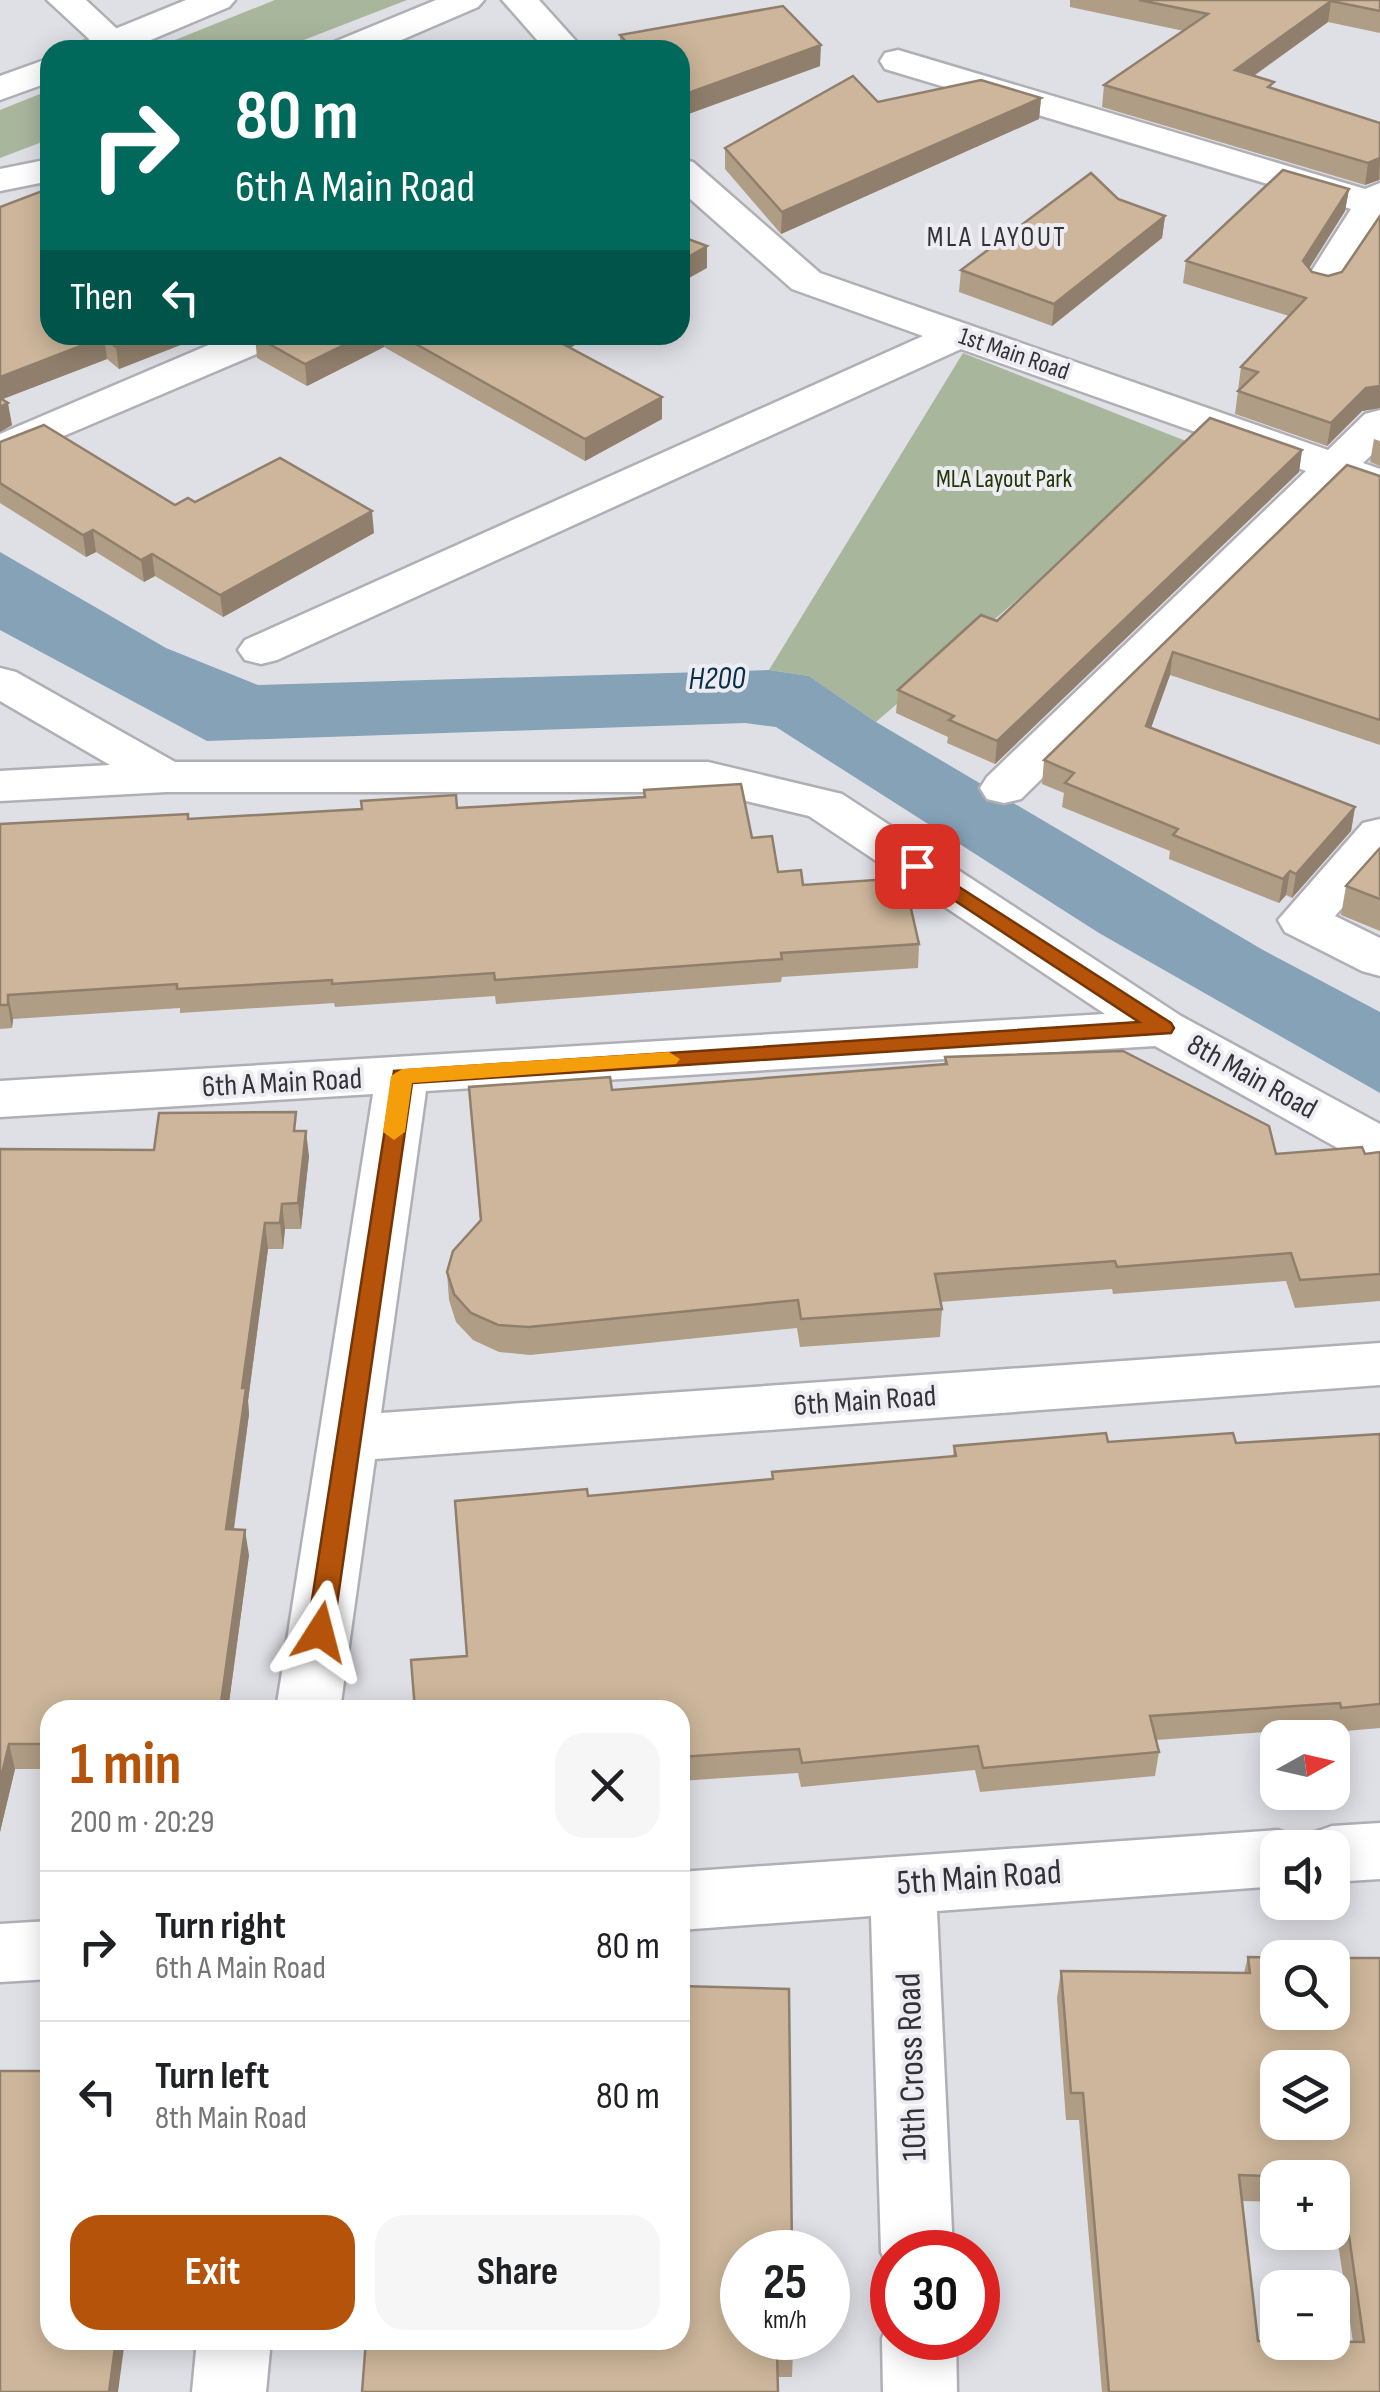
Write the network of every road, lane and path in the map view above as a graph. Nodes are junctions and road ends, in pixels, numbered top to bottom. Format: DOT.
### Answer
graph roads {
  1 [pos="65,0"];
  2 [pos="187,0"];
  3 [pos="218,0"];
  4 [pos="466,0"];
  5 [pos="520,0"];
  6 [pos="152,26"];
  7 [pos="100,40"];
  8 [pos="119,40"];
  9 [pos="371,40"];
  10 [pos="557,40"];
  11 [pos="898,61"];
  12 [pos="40,72"];
  13 [pos="0,89"];
  14 [pos="40,172"];
  15 [pos="690,179"];
  16 [pos="0,180"];
  17 [pos="1377,200"];
  18 [pos="1324,283"];
  19 [pos="959,334"];
  20 [pos="243,345"];
  21 [pos="1380,423"];
  22 [pos="0,450"];
  23 [pos="1360,474"];
  24 [pos="261,650"];
  25 [pos="0,682"];
  26 [pos="166,777"];
  27 [pos="0,786"];
  28 [pos="1004,788"];
  29 [pos="1380,834"];
  30 [pos="1380,959"];
  31 [pos="1163,1028"];
  32 [pos="402,1076"];
  33 [pos="0,1099"];
  34 [pos="1380,1148"];
  35 [pos="1380,1364"];
  36 [pos="350,1438"];
  37 [pos="310,1700"];
  38 [pos="1380,1851"];
  39 [pos="1350,1853"];
  40 [pos="1260,1859"];
  41 [pos="900,1883"];
  42 [pos="690,1900"];
  43 [pos="40,1951"];
  44 [pos="0,1953"];
  45 [pos="916,2230"];
  46 [pos="233,2350"];
  47 [pos="919,2360"];
  48 [pos="229,2392"];
  49 [pos="920,2392"];
  1 -- 7 [label="street"];
  2 -- 6 [label="street"];
  3 -- 6 [label="street"];
  4 -- 9 [label="street"];
  5 -- 10 [label="street"];
  6 -- 8 [label="street"];
  11 -- 17 [label="street"];
  12 -- 13 [label="street"];
  14 -- 16 [label="street"];
  15 -- 19 [label="street, 1st Main Road"];
  17 -- 18 [label="street"];
  19 -- 23 [label="street, 1st Main Road"];
  19 -- 24 [label="street"];
  20 -- 22 [label="street"];
  21 -- 23 [label="street"];
  23 -- 28 [label="street"];
  25 -- 26 [label="street"];
  26 -- 27 [label="street, 8th Main Road"];
  26 -- 31 [label="street, 8th Main Road"];
  29 -- 30 [label="street"];
  31 -- 32 [label="street, 6th A Main Road"];
  31 -- 34 [label="street, 8th Main Road"];
  32 -- 33 [label="street, 6th A Main Road"];
  32 -- 36 [label="street"];
  35 -- 36 [label="street, 6th Main Road"];
  36 -- 37 [label="street"];
  38 -- 39 [label="street"];
  40 -- 41 [label="street, 5th Main Road"];
  41 -- 42 [label="street, 5th Main Road"];
  41 -- 45 [label="street, 10th Cross Road"];
  43 -- 44 [label="street"];
  46 -- 48 [label="street"];
  47 -- 49 [label="street"];
}
